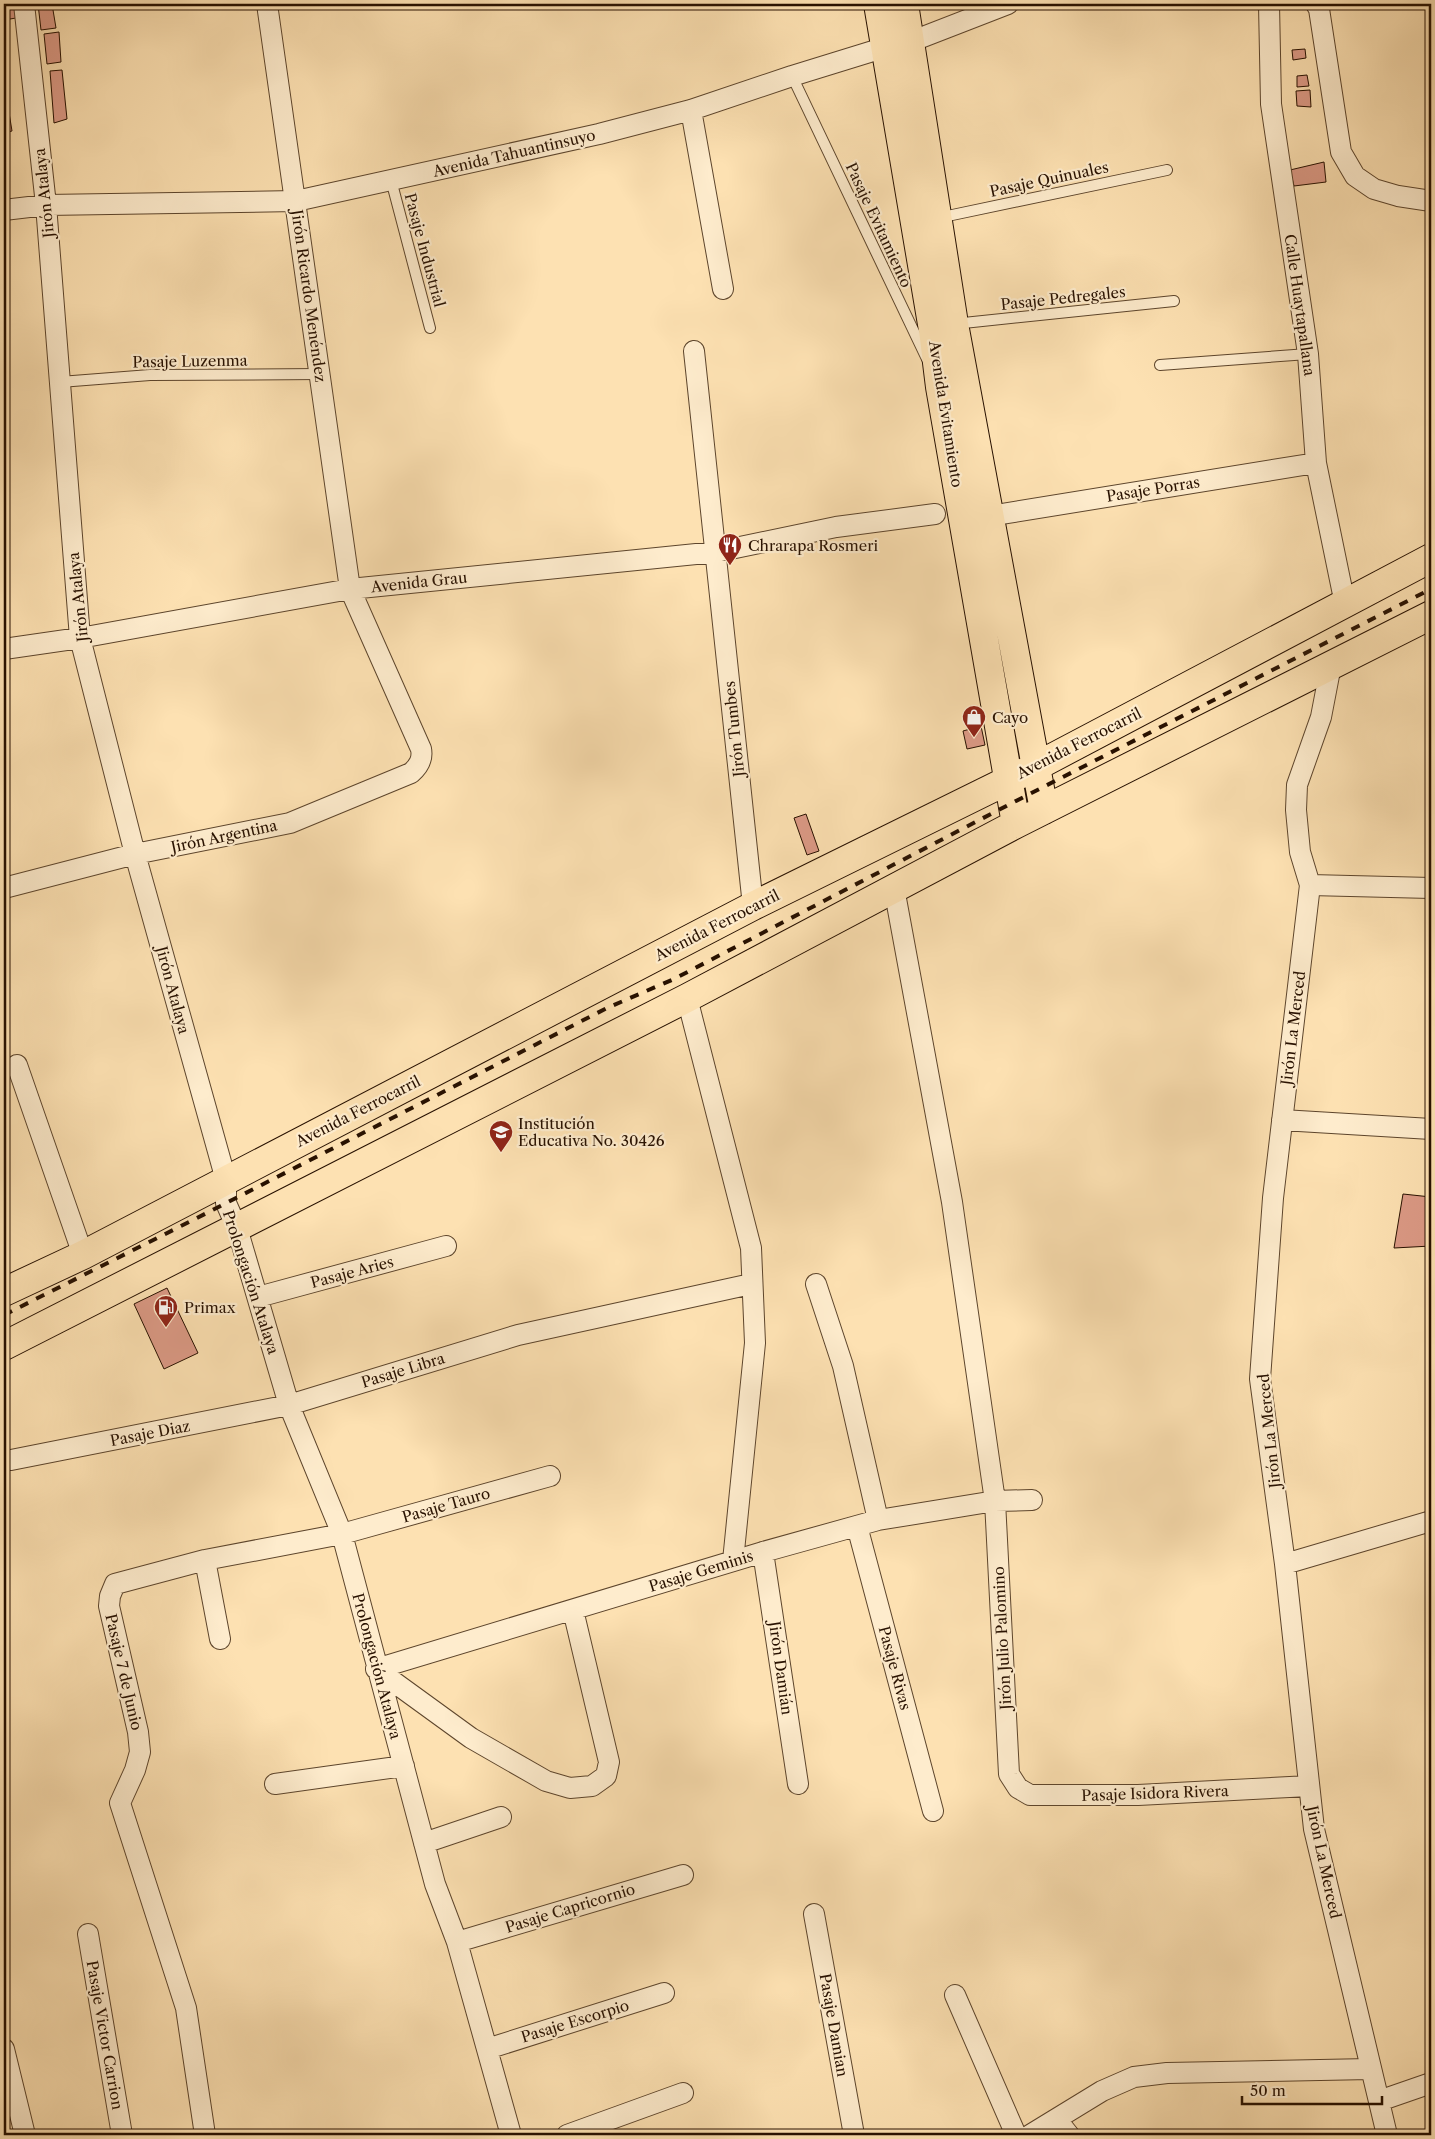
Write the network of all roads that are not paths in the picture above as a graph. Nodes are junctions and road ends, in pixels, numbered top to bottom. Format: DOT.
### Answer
graph roads {
  1 [pos="24,4"];
  2 [pos="267,4"];
  3 [pos="878,4"];
  4 [pos="904,4"];
  5 [pos="1008,4"];
  6 [pos="1270,4"];
  7 [pos="1316,4"];
  8 [pos="898,44"];
  9 [pos="792,76"];
  10 [pos="690,110"];
  11 [pos="1167,170"];
  12 [pos="391,180"];
  13 [pos="1431,201"];
  14 [pos="296,202"];
  15 [pos="46,205"];
  16 [pos="4,210"];
  17 [pos="937,218"];
  18 [pos="724,289"];
  19 [pos="1174,301"];
  20 [pos="954,324"];
  21 [pos="430,328"];
  22 [pos="694,351"];
  23 [pos="1308,354"];
  24 [pos="1160,365"];
  25 [pos="320,374"];
  26 [pos="60,382"];
  27 [pos="940,387"];
  28 [pos="1316,463"];
  29 [pos="935,514"];
  30 [pos="989,516"];
  31 [pos="716,552"];
  32 [pos="1431,558"];
  33 [pos="350,589"];
  34 [pos="1345,604"];
  35 [pos="1431,615"];
  36 [pos="80,638"];
  37 [pos="4,649"];
  38 [pos="1331,666"];
  39 [pos="422,749"];
  40 [pos="1035,767"];
  41 [pos="1007,780"];
  42 [pos="1044,810"];
  43 [pos="1016,824"];
  44 [pos="135,854"];
  45 [pos="1310,885"];
  46 [pos="4,888"];
  47 [pos="894,888"];
  48 [pos="1431,888"];
  49 [pos="753,906"];
  50 [pos="687,998"];
  51 [pos="17,1064"];
  52 [pos="1282,1120"];
  53 [pos="1431,1129"];
  54 [pos="226,1191"];
  55 [pos="237,1228"];
  56 [pos="446,1246"];
  57 [pos="83,1255"];
  58 [pos="751,1284"];
  59 [pos="816,1284"];
  60 [pos="4,1292"];
  61 [pos="258,1297"];
  62 [pos="4,1346"];
  63 [pos="289,1405"];
  64 [pos="11,1460"];
  65 [pos="550,1476"];
  66 [pos="1032,1500"];
  67 [pos="995,1501"];
  68 [pos="878,1520"];
  69 [pos="1431,1521"];
  70 [pos="857,1526"];
  71 [pos="342,1534"];
  72 [pos="764,1552"];
  73 [pos="205,1560"];
  74 [pos="733,1561"];
  75 [pos="1285,1564"];
  76 [pos="573,1610"];
  77 [pos="220,1639"];
  78 [pos="376,1669"];
  79 [pos="404,1766"];
  80 [pos="1009,1774"];
  81 [pos="275,1784"];
  82 [pos="798,1784"];
  83 [pos="1309,1786"];
  84 [pos="933,1811"];
  85 [pos="501,1817"];
  86 [pos="424,1843"];
  87 [pos="683,1875"];
  88 [pos="814,1914"];
  89 [pos="88,1934"];
  90 [pos="457,1942"];
  91 [pos="664,1993"];
  92 [pos="955,1995"];
  93 [pos="4,2049"];
  94 [pos="487,2049"];
  95 [pos="1370,2069"];
  96 [pos="1431,2083"];
  97 [pos="683,2093"];
  98 [pos="1379,2101"];
  99 [pos="1063,2128"];
  100 [pos="25,2135"];
  101 [pos="122,2135"];
  102 [pos="205,2135"];
  103 [pos="511,2135"];
  104 [pos="566,2135"];
  105 [pos="854,2135"];
  106 [pos="1016,2135"];
  107 [pos="1030,2135"];
  108 [pos="1387,2135"];
  1 -- 15 [label="street, Jirón Atalaya"];
  2 -- 14 [label="street, Jirón Ricardo Menéndez"];
  3 -- 8 [label="main road, Avenida Evitamiento"];
  4 -- 8 [label="main road, Avenida Evitamiento"];
  5 -- 8 [label="street, Avenida Tahuantinsuyo"];
  6 -- 23 [label="street, Calle Huaytapallana"];
  7 -- 13 [label="street"];
  8 -- 9 [label="street, Avenida Tahuantinsuyo"];
  8 -- 17 [label="main road, Avenida Evitamiento"];
  8 -- 27 [label="main road, Avenida Evitamiento"];
  9 -- 10 [label="street, Avenida Tahuantinsuyo"];
  9 -- 27 [label="lane, Pasaje Evitamiento"];
  10 -- 12 [label="street, Avenida Tahuantinsuyo"];
  10 -- 18 [label="street"];
  11 -- 17 [label="lane, Pasaje Quinuales"];
  12 -- 14 [label="street, Avenida Tahuantinsuyo"];
  12 -- 21 [label="lane, Pasaje Industrial"];
  14 -- 15 [label="street, Avenida Tahuantinsuyo"];
  14 -- 25 [label="street, Jirón Ricardo Menéndez"];
  15 -- 16 [label="street, Avenida Tahuantinsuyo"];
  15 -- 26 [label="street, Jirón Atalaya"];
  17 -- 20 [label="main road, Avenida Evitamiento"];
  19 -- 20 [label="lane, Pasaje Pedregales"];
  20 -- 30 [label="main road, Avenida Evitamiento"];
  22 -- 31 [label="street, Jirón Tumbes"];
  23 -- 24 [label="lane"];
  23 -- 28 [label="street, Calle Huaytapallana"];
  25 -- 26 [label="lane, Pasaje Luzenma"];
  25 -- 33 [label="street, Jirón Ricardo Menéndez"];
  26 -- 36 [label="street, Jirón Atalaya"];
  27 -- 41 [label="main road, Avenida Evitamiento"];
  28 -- 30 [label="street, Pasaje Porras"];
  28 -- 34 [label="street, Calle Huaytapallana"];
  29 -- 31 [label="street, Avenida Grau"];
  30 -- 40 [label="main road, Avenida Evitamiento"];
  31 -- 33 [label="street, Avenida Grau"];
  31 -- 49 [label="street, Jirón Tumbes"];
  32 -- 34 [label="main road, Avenida Ferrocarril"];
  33 -- 36 [label="street, Avenida Grau"];
  33 -- 39 [label="street, Jirón Ricardo Menéndez"];
  34 -- 40 [label="main road, Avenida Ferrocarril"];
  35 -- 38 [label="main road"];
  36 -- 37 [label="street, Avenida Grau"];
  36 -- 44 [label="street, Jirón Atalaya"];
  38 -- 42 [label="main road"];
  38 -- 45 [label="street, Jirón La Merced"];
  39 -- 44 [label="street, Jirón Argentina"];
  40 -- 41 [label="main road, Avenida Ferrocarril"];
  40 -- 42 [label="main road, Avenida Evitamiento"];
  41 -- 43 [label="main road, Avenida Evitamiento"];
  41 -- 49 [label="main road, Avenida Ferrocarril"];
  42 -- 43 [label="main road"];
  43 -- 47 [label="main road"];
  44 -- 46 [label="street, Jirón Argentina"];
  44 -- 54 [label="street, Jirón Atalaya"];
  45 -- 48 [label="street"];
  45 -- 52 [label="street, Jirón La Merced"];
  47 -- 50 [label="main road"];
  47 -- 67 [label="street, Jirón Julio Palomino"];
  49 -- 54 [label="main road, Avenida Ferrocarril"];
  50 -- 55 [label="main road"];
  50 -- 58 [label="street"];
  51 -- 57 [label="street"];
  52 -- 53 [label="street"];
  52 -- 75 [label="street, Jirón La Merced"];
  54 -- 55 [label="street, Prolongación Atalaya"];
  54 -- 57 [label="main road, Avenida Ferrocarril"];
  55 -- 61 [label="street, Prolongación Atalaya"];
  55 -- 62 [label="main road"];
  56 -- 61 [label="street, Pasaje Aries"];
  57 -- 60 [label="main road, Avenida Ferrocarril"];
  58 -- 63 [label="street, Pasaje Libra"];
  58 -- 74 [label="street"];
  59 -- 68 [label="street"];
  61 -- 63 [label="street, Prolongación Atalaya"];
  63 -- 64 [label="street, Pasaje Diaz"];
  63 -- 71 [label="street, Prolongación Atalaya"];
  65 -- 71 [label="street, Pasaje Tauro"];
  66 -- 67 [label="street, Pasaje Geminis"];
  67 -- 68 [label="street, Pasaje Geminis"];
  67 -- 80 [label="street, Jirón Julio Palomino"];
  68 -- 70 [label="street, Pasaje Geminis"];
  69 -- 75 [label="street"];
  70 -- 72 [label="street, Pasaje Geminis"];
  70 -- 84 [label="street, Pasaje Rivas"];
  71 -- 73 [label="street, Pasaje 7 de Junio"];
  71 -- 78 [label="street, Prolongación Atalaya"];
  72 -- 74 [label="street, Pasaje Geminis"];
  72 -- 82 [label="street, Jirón Damián"];
  73 -- 77 [label="street"];
  73 -- 102 [label="street, Pasaje 7 de Junio"];
  74 -- 76 [label="street, Pasaje Geminis"];
  75 -- 83 [label="street, Jirón La Merced"];
  76 -- 78 [label="street, Pasaje Geminis"];
  76 -- 78 [label="street"];
  78 -- 79 [label="street, Prolongación Atalaya"];
  79 -- 81 [label="street"];
  79 -- 86 [label="street, Prolongación Atalaya"];
  80 -- 83 [label="street, Pasaje Isidora Rivera"];
  83 -- 95 [label="street, Jirón La Merced"];
  85 -- 86 [label="street"];
  86 -- 90 [label="street, Prolongación Atalaya"];
  87 -- 90 [label="street, Pasaje Capricornio"];
  88 -- 105 [label="street, Pasaje Damian"];
  89 -- 101 [label="street, Pasaje Victor Carrion"];
  90 -- 94 [label="street, Prolongación Atalaya"];
  91 -- 94 [label="street, Pasaje Escorpio"];
  92 -- 106 [label="street"];
  93 -- 100 [label="street"];
  94 -- 103 [label="street, Prolongación Atalaya"];
  95 -- 98 [label="street, Jirón La Merced"];
  95 -- 99 [label="street"];
  96 -- 98 [label="street"];
  97 -- 104 [label="street"];
  98 -- 108 [label="street, Jirón La Merced"];
  99 -- 107 [label="street"];
}
